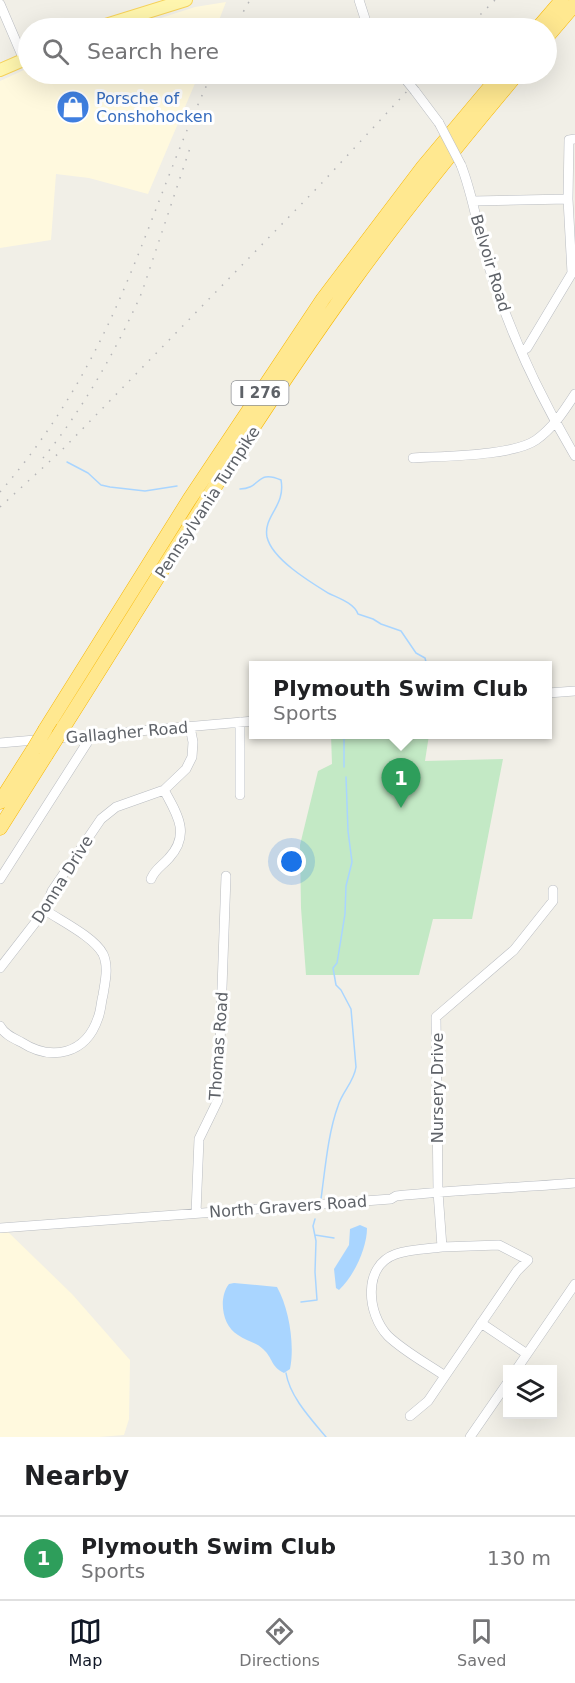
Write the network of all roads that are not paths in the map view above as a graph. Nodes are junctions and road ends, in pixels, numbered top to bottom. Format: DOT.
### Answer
graph roads {
  1 [pos="186,0"];
  2 [pos="359,0"];
  3 [pos="562,0"];
  4 [pos="169,2"];
  5 [pos="0,4"];
  6 [pos="575,4"];
  7 [pos="124,18"];
  8 [pos="365,18"];
  9 [pos="547,18"];
  10 [pos="557,25"];
  11 [pos="18,42"];
  12 [pos="18,62"];
  13 [pos="0,70"];
  14 [pos="410,84"];
  15 [pos="493,84"];
  16 [pos="509,84"];
  17 [pos="572,139"];
  18 [pos="568,198"];
  19 [pos="473,201"];
  20 [pos="574,272"];
  21 [pos="522,350"];
  22 [pos="575,394"];
  23 [pos="555,422"];
  24 [pos="575,456"];
  25 [pos="413,458"];
  26 [pos="575,691"];
  27 [pos="552,693"];
  28 [pos="249,721"];
  29 [pos="240,722"];
  30 [pos="190,727"];
  31 [pos="92,735"];
  32 [pos="1,745"];
  33 [pos="39,753"];
  34 [pos="164,790"];
  35 [pos="240,795"];
  36 [pos="0,802"];
  37 [pos="0,828"];
  38 [pos="226,876"];
  39 [pos="0,879"];
  40 [pos="151,879"];
  41 [pos="553,890"];
  42 [pos="45,910"];
  43 [pos="0,968"];
  44 [pos="0,1026"];
  45 [pos="575,1183"];
  46 [pos="438,1192"];
  47 [pos="196,1213"];
  48 [pos="0,1228"];
  49 [pos="441,1247"];
  50 [pos="575,1284"];
  51 [pos="482,1323"];
  52 [pos="526,1354"];
  53 [pos="519,1365"];
  54 [pos="445,1376"];
  55 [pos="503,1388"];
  56 [pos="410,1416"];
  57 [pos="470,1437"];
  1 -- 4 [label="main road"];
  2 -- 8 [label="street"];
  3 -- 9 [label="highway"];
  4 -- 7 [label="main road"];
  5 -- 11 [label="street"];
  6 -- 10 [label="highway"];
  12 -- 13 [label="main road"];
  14 -- 19 [label="street, Belvoir Road, bridge"];
  15 -- 33 [label="highway, Pennsylvania Turnpike / I 276, bridge"];
  16 -- 33 [label="highway, Pennsylvania Turnpike / I 276, bridge"];
  17 -- 18 [label="street"];
  18 -- 19 [label="street"];
  18 -- 20 [label="street"];
  19 -- 21 [label="street, Belvoir Road"];
  20 -- 21 [label="street"];
  21 -- 23 [label="street, Belvoir Road"];
  22 -- 23 [label="street"];
  23 -- 24 [label="street, Belvoir Road"];
  23 -- 25 [label="street"];
  26 -- 27 [label="street"];
  28 -- 29 [label="street, Gallagher Road"];
  29 -- 30 [label="street, Gallagher Road"];
  29 -- 35 [label="street"];
  30 -- 31 [label="street, Gallagher Road"];
  30 -- 34 [label="street, Donna Drive"];
  31 -- 32 [label="street, Gallagher Road"];
  31 -- 39 [label="street"];
  33 -- 36 [label="highway, Pennsylvania Turnpike / I 276"];
  33 -- 37 [label="highway, Pennsylvania Turnpike / I 276"];
  34 -- 40 [label="street"];
  34 -- 42 [label="street, Donna Drive"];
  38 -- 47 [label="street, Thomas Road"];
  41 -- 46 [label="street, Nursery Drive"];
  42 -- 43 [label="street, Donna Drive"];
  42 -- 44 [label="street"];
  45 -- 46 [label="street, North Gravers Road"];
  46 -- 47 [label="street, North Gravers Road"];
  46 -- 49 [label="street, Nursery Drive"];
  47 -- 48 [label="street, North Gravers Road"];
  49 -- 51 [label="street"];
  49 -- 54 [label="street"];
  50 -- 52 [label="street"];
  51 -- 52 [label="street"];
  51 -- 54 [label="street"];
  52 -- 53 [label="street"];
  54 -- 56 [label="street"];
  55 -- 57 [label="street"];
}
